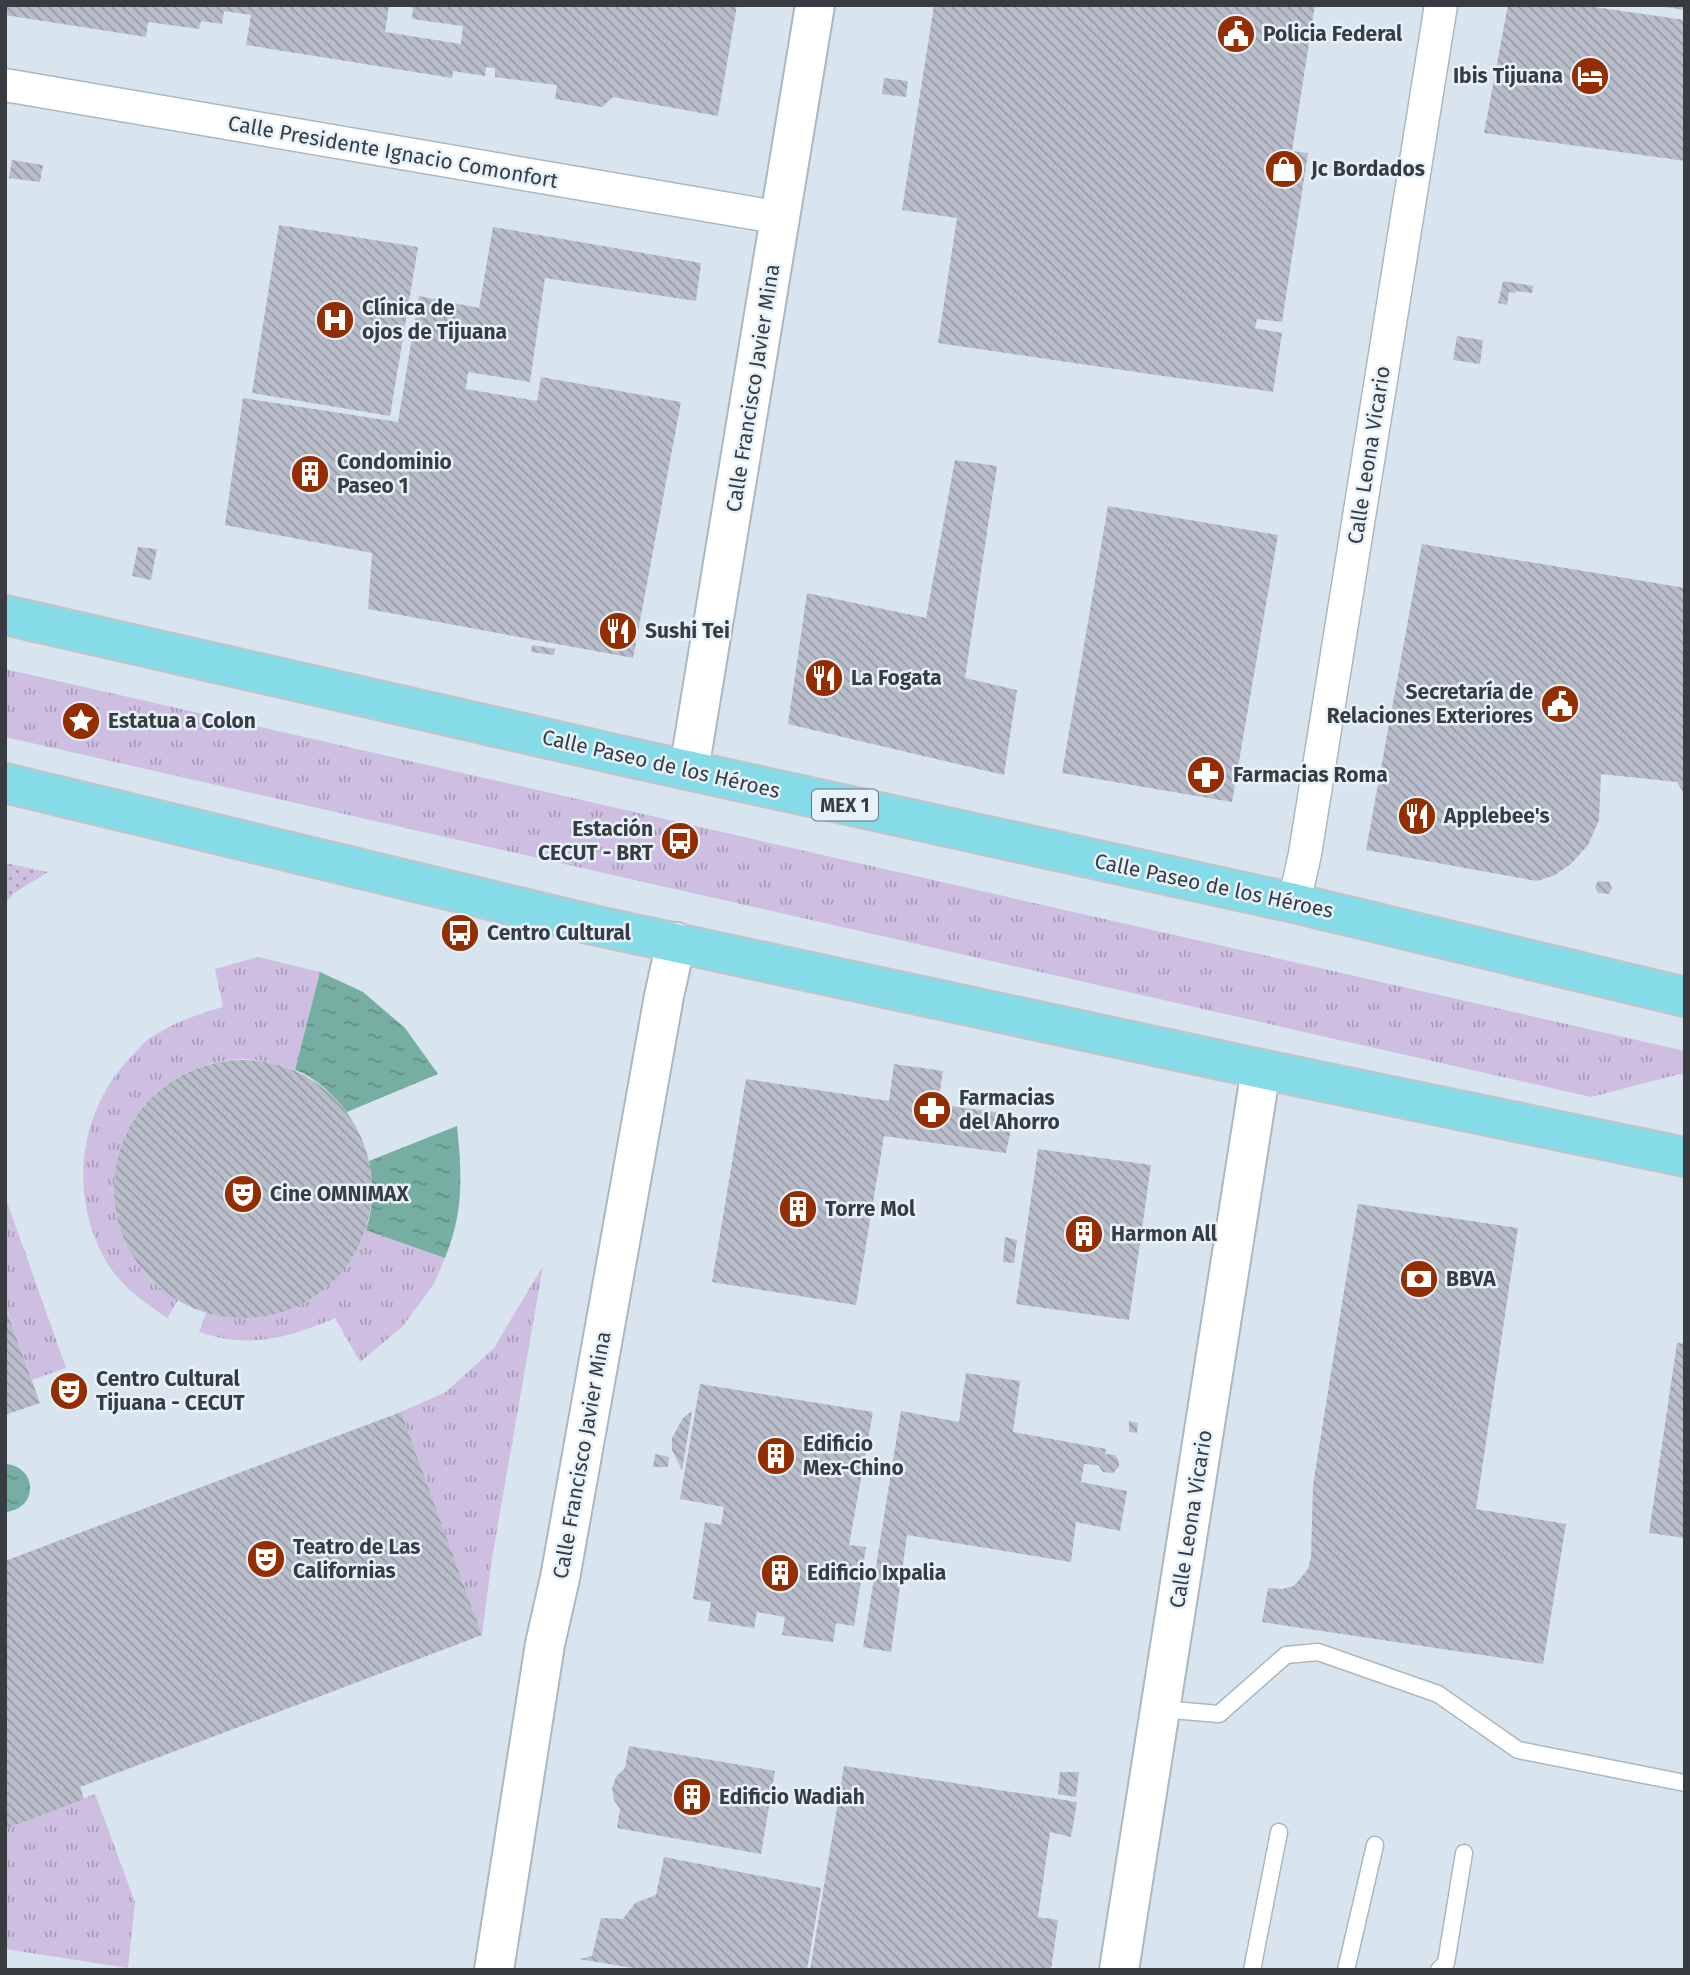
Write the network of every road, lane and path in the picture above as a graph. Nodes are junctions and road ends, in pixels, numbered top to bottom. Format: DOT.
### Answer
graph roads {
  1 [pos="815,5"];
  2 [pos="1441,5"];
  3 [pos="5,85"];
  4 [pos="781,218"];
  5 [pos="5,615"];
  6 [pos="689,770"];
  7 [pos="5,783"];
  8 [pos="1294,903"];
  9 [pos="676,942"];
  10 [pos="1685,997"];
  11 [pos="1261,1069"];
  12 [pos="1685,1157"];
  13 [pos="1160,1709"];
  14 [pos="1685,1783"];
  15 [pos="1279,1832"];
  16 [pos="1375,1845"];
  17 [pos="1464,1853"];
  18 [pos="494,1970"];
  19 [pos="1119,1970"];
  20 [pos="1252,1970"];
  21 [pos="1346,1970"];
  22 [pos="1439,1970"];
  1 -- 4 [label="street, Calle Francisco Javier Mina"];
  2 -- 8 [label="street, Calle Leona Vicario"];
  3 -- 4 [label="street, Calle Presidente Ignacio Comonfort"];
  4 -- 6 [label="street, Calle Francisco Javier Mina"];
  5 -- 6 [label="main road, Calle Paseo de los Héroes / MEX 1"];
  6 -- 8 [label="main road, Calle Paseo de los Héroes / MEX 1"];
  7 -- 9 [label="main road"];
  8 -- 10 [label="main road, Calle Paseo de los Héroes / MEX 1"];
  9 -- 11 [label="main road"];
  9 -- 18 [label="street, Calle Francisco Javier Mina"];
  11 -- 12 [label="main road"];
  11 -- 13 [label="street, Calle Leona Vicario"];
  13 -- 14 [label="lane"];
  13 -- 19 [label="street, Calle Leona Vicario"];
  15 -- 20 [label="lane"];
  16 -- 21 [label="lane"];
  17 -- 22 [label="lane"];
}
